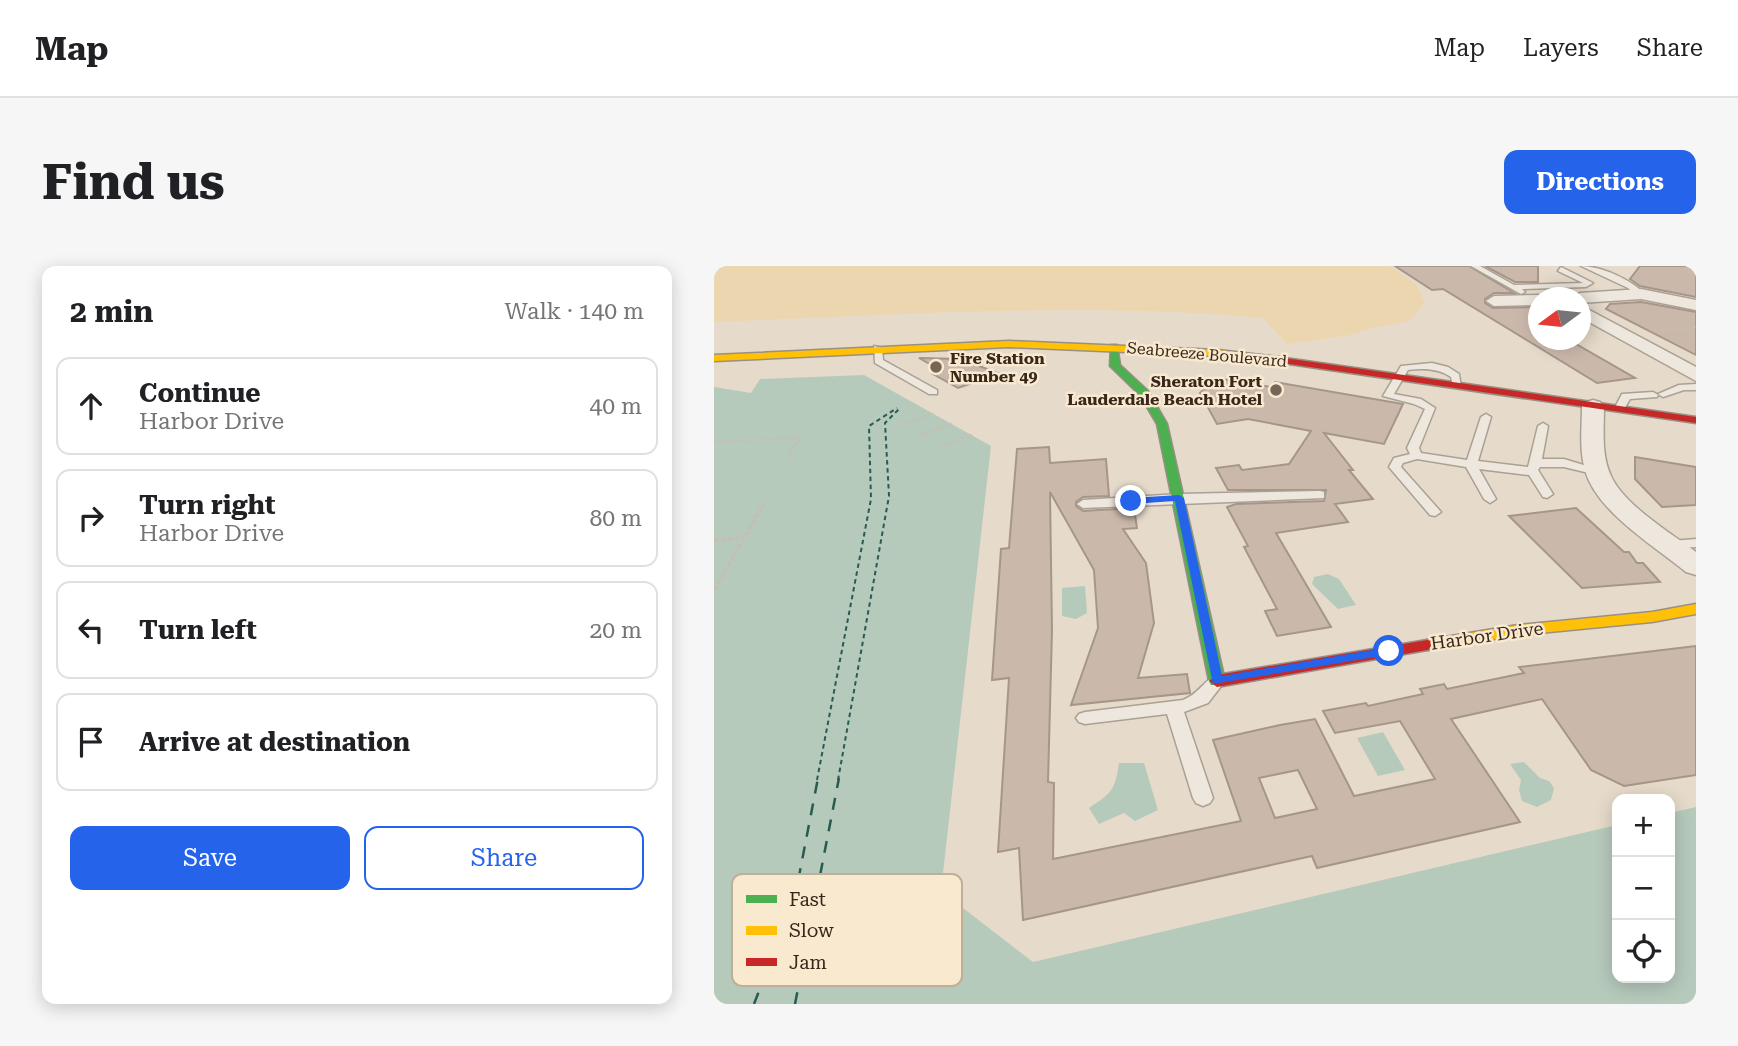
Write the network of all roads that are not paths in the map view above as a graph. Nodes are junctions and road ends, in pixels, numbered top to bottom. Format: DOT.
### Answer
graph roads {
  1 [pos="1475,266"];
  2 [pos="1585,266"];
  3 [pos="1561,269"];
  4 [pos="1635,274"];
  5 [pos="1609,276"];
  6 [pos="1513,287"];
  7 [pos="1642,294"];
  8 [pos="1528,295"];
  9 [pos="1591,297"];
  10 [pos="1528,300"];
  11 [pos="1494,301"];
  12 [pos="1696,305"];
  13 [pos="1591,316"];
  14 [pos="1114,347"];
  15 [pos="877,348"];
  16 [pos="714,358"];
  17 [pos="1696,375"];
  18 [pos="1399,376"];
  19 [pos="1696,387"];
  20 [pos="933,392"];
  21 [pos="1593,405"];
  22 [pos="1619,409"];
  23 [pos="1486,417"];
  24 [pos="1696,420"];
  25 [pos="1544,426"];
  26 [pos="1417,456"];
  27 [pos="1471,465"];
  28 [pos="1536,466"];
  29 [pos="1586,469"];
  30 [pos="1547,494"];
  31 [pos="1320,495"];
  32 [pos="1180,499"];
  33 [pos="1490,499"];
  34 [pos="1083,504"];
  35 [pos="1435,512"];
  36 [pos="1684,544"];
  37 [pos="1696,565"];
  38 [pos="1696,609"];
  39 [pos="1217,681"];
  40 [pos="1173,707"];
  41 [pos="1086,718"];
  42 [pos="1203,798"];
  1 -- 6 [label="lane"];
  2 -- 5 [label="lane"];
  3 -- 6 [label="lane"];
  4 -- 5 [label="lane"];
  5 -- 7 [label="lane"];
  6 -- 8 [label="lane"];
  7 -- 9 [label="street"];
  7 -- 12 [label="street"];
  10 -- 11 [label="street"];
  13 -- 17 [label="street"];
  14 -- 15 [label="main road, Seabreeze Boulevard"];
  14 -- 18 [label="main road, Seabreeze Boulevard"];
  14 -- 32 [label="main road"];
  15 -- 16 [label="main road, Seabreeze Boulevard"];
  15 -- 20 [label="lane"];
  18 -- 21 [label="main road, Seabreeze Boulevard"];
  18 -- 26 [label="lane"];
  19 -- 22 [label="lane"];
  21 -- 22 [label="main road, Seabreeze Boulevard"];
  21 -- 29 [label="street"];
  22 -- 24 [label="main road, Seabreeze Boulevard"];
  23 -- 27 [label="lane"];
  25 -- 28 [label="lane"];
  26 -- 27 [label="lane"];
  26 -- 35 [label="lane"];
  27 -- 28 [label="lane"];
  27 -- 33 [label="lane"];
  28 -- 29 [label="lane"];
  28 -- 30 [label="lane"];
  29 -- 36 [label="street"];
  31 -- 32 [label="lane"];
  32 -- 34 [label="lane"];
  32 -- 39 [label="main road"];
  36 -- 37 [label="street"];
  38 -- 39 [label="main road, Harbor Drive"];
  39 -- 40 [label="lane"];
  40 -- 41 [label="lane"];
  40 -- 42 [label="lane"];
}
